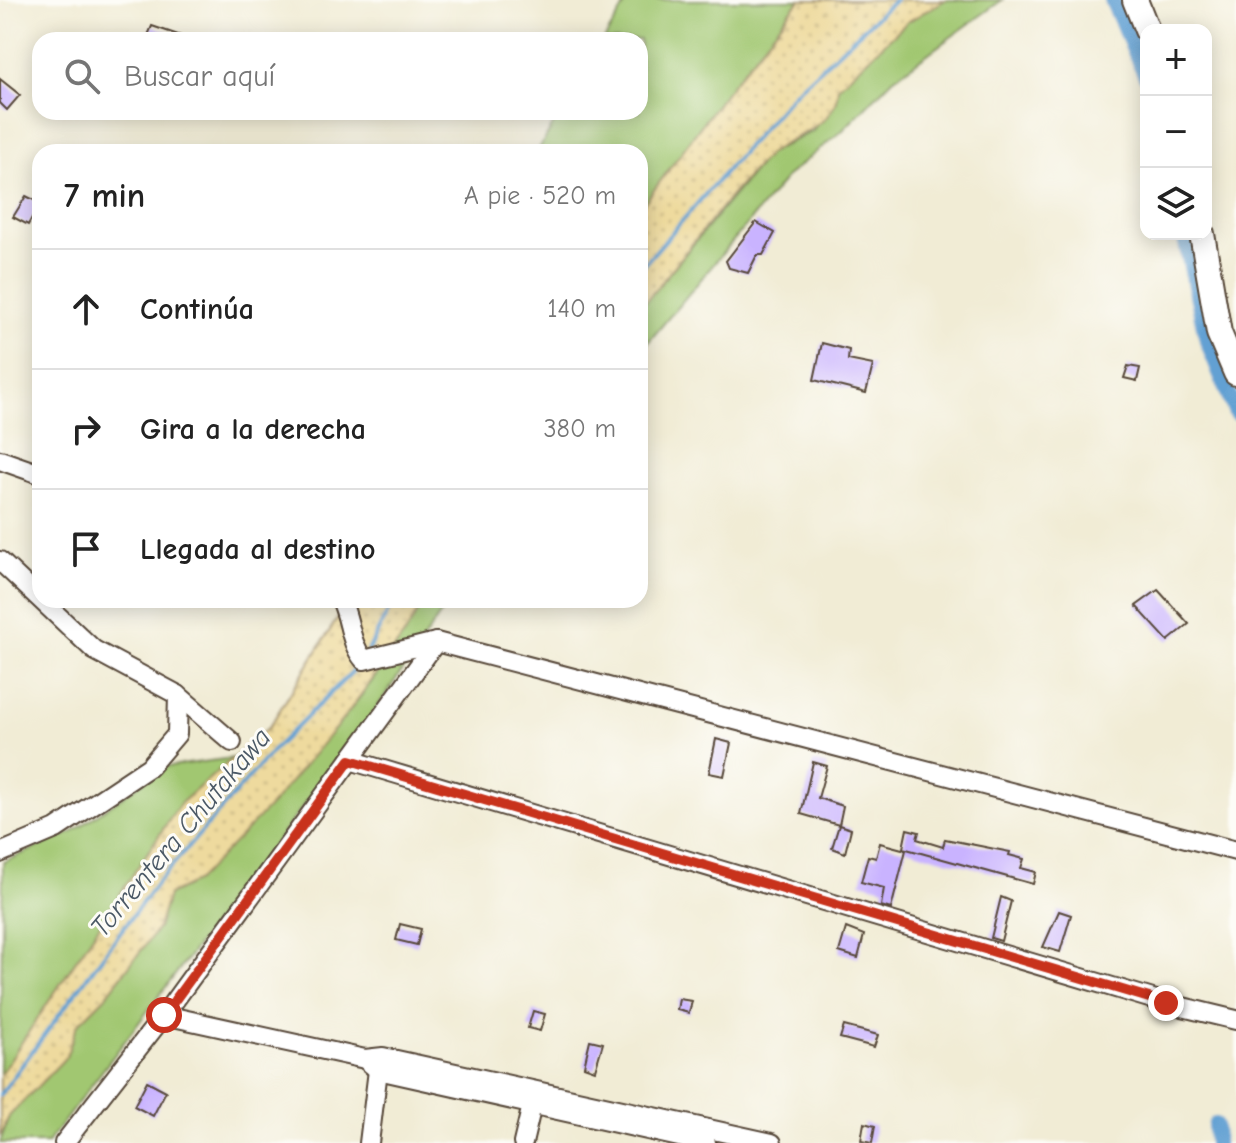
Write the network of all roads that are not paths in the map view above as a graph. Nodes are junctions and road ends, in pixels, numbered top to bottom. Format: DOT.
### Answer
graph roads {
  1 [pos="1135,0"];
  2 [pos="1145,24"];
  3 [pos="1203,240"];
  4 [pos="1236,373"];
  5 [pos="0,460"];
  6 [pos="32,471"];
  7 [pos="0,561"];
  8 [pos="32,591"];
  9 [pos="50,608"];
  10 [pos="345,608"];
  11 [pos="436,642"];
  12 [pos="178,695"];
  13 [pos="232,742"];
  14 [pos="350,760"];
  15 [pos="1236,851"];
  16 [pos="0,853"];
  17 [pos="164,1015"];
  18 [pos="1236,1020"];
  19 [pos="371,1064"];
  20 [pos="532,1105"];
  21 [pos="64,1143"];
  22 [pos="369,1143"];
  23 [pos="523,1143"];
  24 [pos="706,1143"];
  25 [pos="772,1143"];
  1 -- 2 [label="street"];
  3 -- 4 [label="street"];
  5 -- 6 [label="street"];
  7 -- 8 [label="street"];
  9 -- 12 [label="street"];
  10 -- 11 [label="street"];
  11 -- 14 [label="street"];
  11 -- 15 [label="street"];
  12 -- 13 [label="street"];
  12 -- 16 [label="street"];
  14 -- 17 [label="street"];
  14 -- 18 [label="street"];
  17 -- 19 [label="street"];
  17 -- 21 [label="street"];
  19 -- 20 [label="street"];
  19 -- 22 [label="street"];
  19 -- 25 [label="street"];
  20 -- 23 [label="street"];
  20 -- 24 [label="street"];
}
